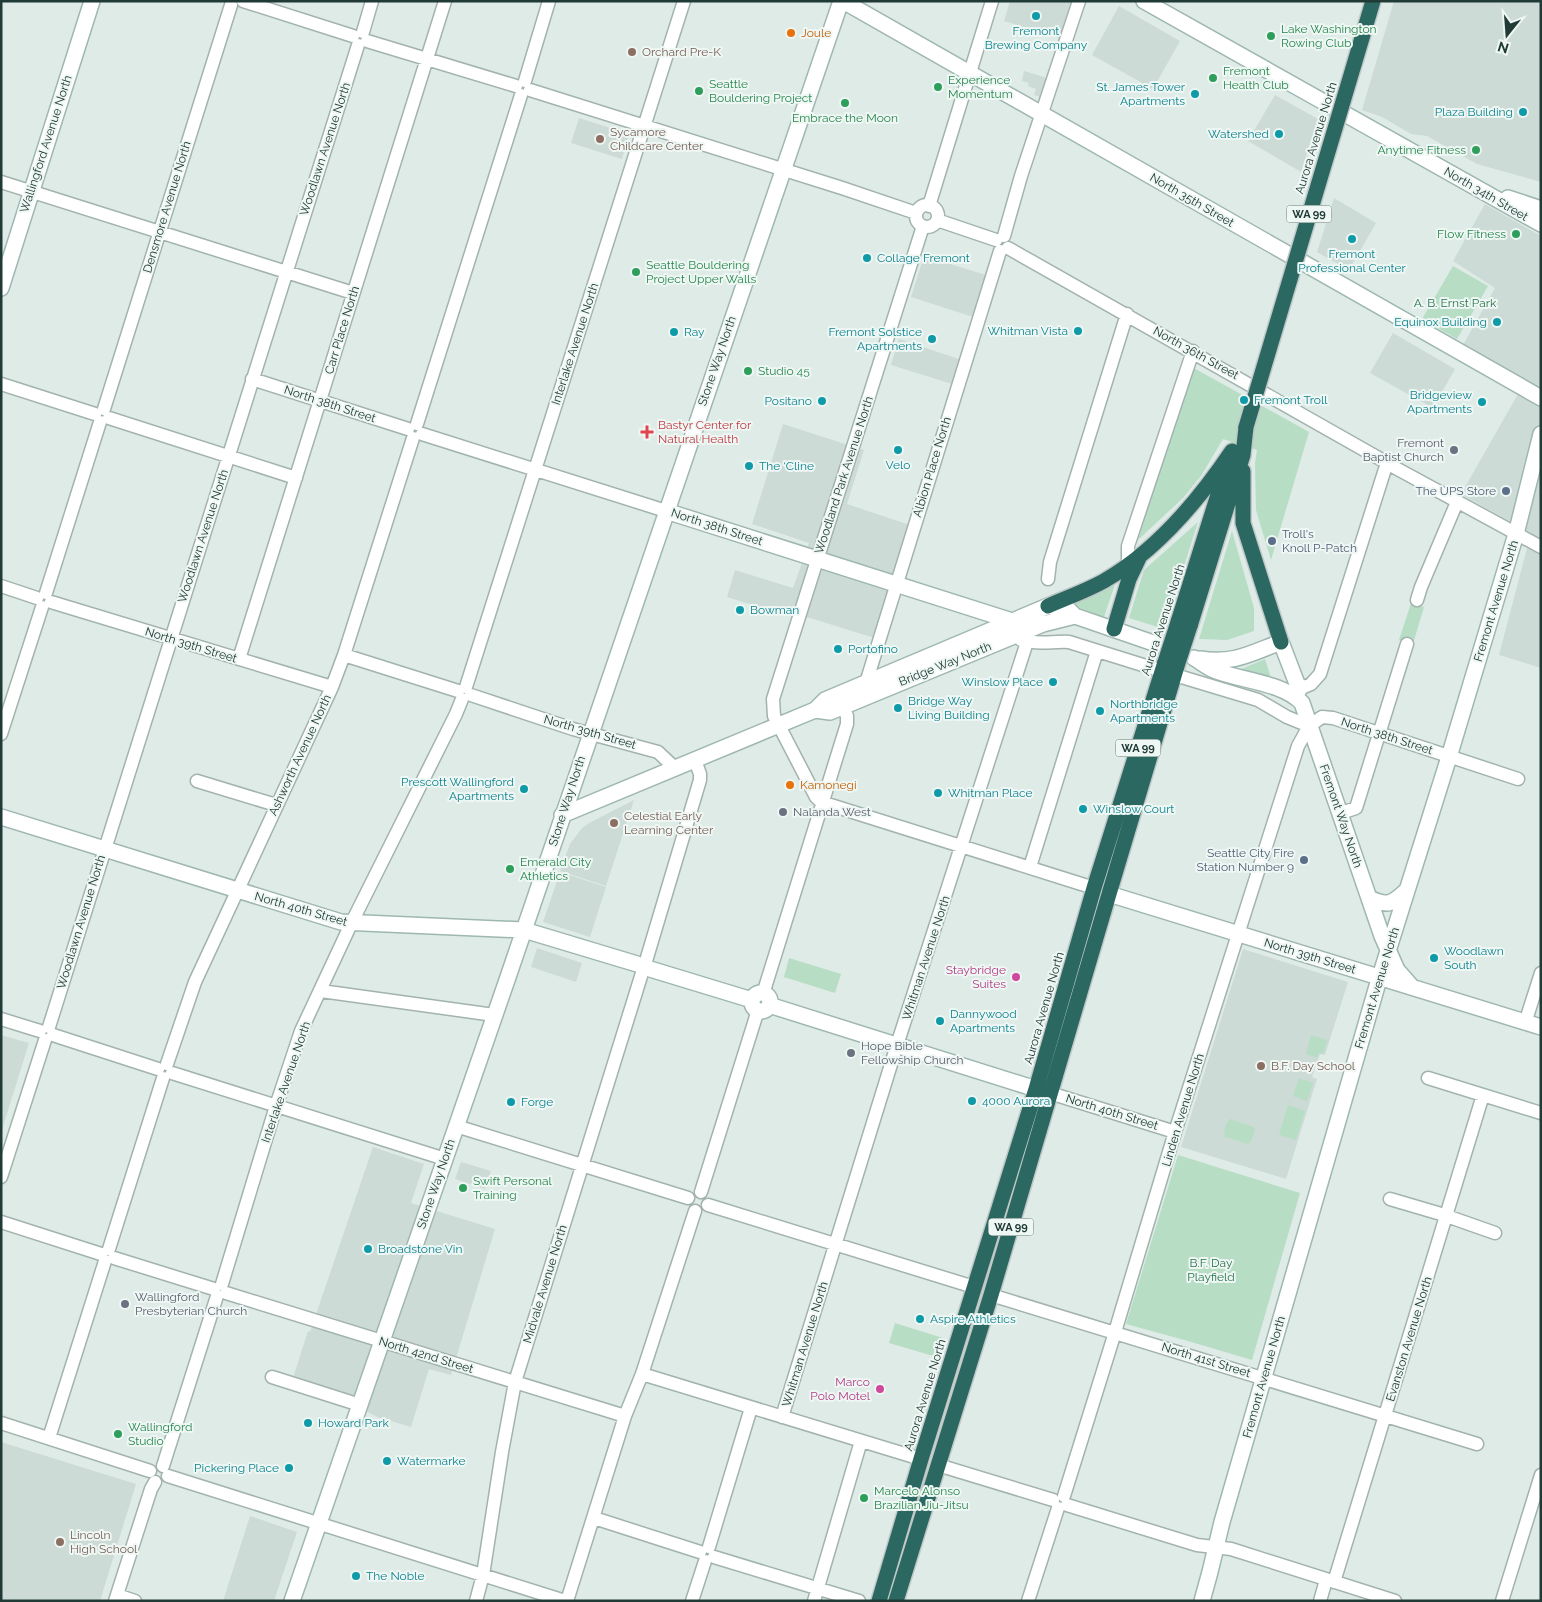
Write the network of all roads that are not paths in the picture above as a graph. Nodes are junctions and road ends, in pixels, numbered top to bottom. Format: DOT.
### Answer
graph roads {
  1 [pos="92,1"];
  2 [pos="372,1"];
  3 [pos="445,1"];
  4 [pos="549,1"];
  5 [pos="684,1"];
  6 [pos="842,1"];
  7 [pos="992,1"];
  8 [pos="1080,1"];
  9 [pos="1144,1"];
  10 [pos="1373,1"];
  11 [pos="235,2"];
  12 [pos="360,38"];
  13 [pos="428,58"];
  14 [pos="970,74"];
  15 [pos="523,88"];
  16 [pos="1336,109"];
  17 [pos="1041,115"];
  18 [pos="644,126"];
  19 [pos="783,170"];
  20 [pos="1,182"];
  21 [pos="1474,186"];
  22 [pos="32,191"];
  23 [pos="929,206"];
  24 [pos="1541,208"];
  25 [pos="916,213"];
  26 [pos="937,220"];
  27 [pos="1541,224"];
  28 [pos="923,226"];
  29 [pos="159,232"];
  30 [pos="1002,244"];
  31 [pos="1292,257"];
  32 [pos="286,272"];
  33 [pos="1,288"];
  34 [pos="353,293"];
  35 [pos="1127,314"];
  36 [pos="1193,351"];
  37 [pos="252,380"];
  38 [pos="1,384"];
  39 [pos="1253,385"];
  40 [pos="1541,398"];
  41 [pos="320,401"];
  42 [pos="102,416"];
  43 [pos="415,431"];
  44 [pos="1541,434"];
  45 [pos="1237,453"];
  46 [pos="228,456"];
  47 [pos="1386,465"];
  48 [pos="535,470"];
  49 [pos="296,478"];
  50 [pos="1457,502"];
  51 [pos="666,511"];
  52 [pos="1516,534"];
  53 [pos="1541,547"];
  54 [pos="1141,554"];
  55 [pos="817,559"];
  56 [pos="1128,565"];
  57 [pos="1048,579"];
  58 [pos="896,584"];
  59 [pos="1,586"];
  60 [pos="44,600"];
  61 [pos="1417,600"];
  62 [pos="1048,606"];
  63 [pos="1075,616"];
  64 [pos="1012,621"];
  65 [pos="1114,629"];
  66 [pos="1011,637"];
  67 [pos="170,638"];
  68 [pos="1027,642"];
  69 [pos="1281,642"];
  70 [pos="1406,644"];
  71 [pos="1162,646"];
  72 [pos="1097,651"];
  73 [pos="344,655"];
  74 [pos="239,659"];
  75 [pos="1170,669"];
  76 [pos="866,683"];
  77 [pos="332,687"];
  78 [pos="465,693"];
  79 [pos="1297,693"];
  80 [pos="843,706"];
  81 [pos="815,710"];
  82 [pos="778,725"];
  83 [pos="1309,726"];
  84 [pos="590,733"];
  85 [pos="1,734"];
  86 [pos="1378,734"];
  87 [pos="1449,757"];
  88 [pos="695,760"];
  89 [pos="675,768"];
  90 [pos="1518,779"];
  91 [pos="198,781"];
  92 [pos="821,802"];
  93 [pos="276,805"];
  94 [pos="1341,813"];
  95 [pos="562,815"];
  96 [pos="1,817"];
  97 [pos="962,846"];
  98 [pos="104,849"];
  99 [pos="1030,867"];
  100 [pos="1094,888"];
  101 [pos="238,890"];
  102 [pos="1407,890"];
  103 [pos="1108,894"];
  104 [pos="1369,898"];
  105 [pos="351,924"];
  106 [pos="524,930"];
  107 [pos="1239,934"];
  108 [pos="1388,950"];
  109 [pos="644,967"];
  110 [pos="1541,973"];
  111 [pos="1379,977"];
  112 [pos="1412,988"];
  113 [pos="321,990"];
  114 [pos="760,1002"];
  115 [pos="494,1015"];
  116 [pos="1,1019"];
  117 [pos="1525,1023"];
  118 [pos="1541,1028"];
  119 [pos="47,1033"];
  120 [pos="897,1045"];
  121 [pos="165,1071"];
  122 [pos="1428,1078"];
  123 [pos="1043,1091"];
  124 [pos="1483,1095"];
  125 [pos="276,1106"];
  126 [pos="1541,1113"];
  127 [pos="456,1126"];
  128 [pos="1175,1132"];
  129 [pos="445,1159"];
  130 [pos="582,1166"];
  131 [pos="1,1177"];
  132 [pos="700,1192"];
  133 [pos="688,1198"];
  134 [pos="1390,1199"];
  135 [pos="708,1205"];
  136 [pos="694,1211"];
  137 [pos="1446,1216"];
  138 [pos="1,1222"];
  139 [pos="1495,1233"];
  140 [pos="836,1244"];
  141 [pos="108,1255"];
  142 [pos="974,1287"];
  143 [pos="220,1291"];
  144 [pos="991,1295"];
  145 [pos="1115,1332"];
  146 [pos="382,1342"];
  147 [pos="642,1374"];
  148 [pos="272,1377"];
  149 [pos="1264,1378"];
  150 [pos="515,1382"];
  151 [pos="360,1405"];
  152 [pos="751,1408"];
  153 [pos="625,1416"];
  154 [pos="1385,1416"];
  155 [pos="782,1417"];
  156 [pos="1,1423"];
  157 [pos="48,1438"];
  158 [pos="861,1441"];
  159 [pos="1477,1444"];
  160 [pos="921,1459"];
  161 [pos="938,1464"];
  162 [pos="165,1471"];
  163 [pos="1541,1475"];
  164 [pos="152,1477"];
  165 [pos="1060,1502"];
  166 [pos="594,1518"];
  167 [pos="319,1523"];
  168 [pos="1216,1547"];
  169 [pos="707,1554"];
  170 [pos="483,1575"];
  171 [pos="1330,1581"];
  172 [pos="816,1595"];
  173 [pos="116,1598"];
  174 [pos="135,1601"];
  175 [pos="292,1601"];
  176 [pos="476,1601"];
  177 [pos="566,1601"];
  178 [pos="692,1601"];
  179 [pos="859,1601"];
  180 [pos="879,1601"];
  181 [pos="896,1601"];
  182 [pos="1028,1601"];
  183 [pos="1202,1601"];
  184 [pos="1320,1601"];
  185 [pos="1395,1601"];
  186 [pos="1502,1601"];
  1 -- 22 [label="main road, Wallingford Avenue North"];
  2 -- 12 [label="street, Woodlawn Avenue North"];
  3 -- 13 [label="street, Carr Place North"];
  4 -- 15 [label="street, Ashworth Avenue North"];
  5 -- 18 [label="street, Interlake Avenue North"];
  6 -- 14 [label="main road, North 35th Street"];
  6 -- 19 [label="main road, Stone Way North"];
  7 -- 14 [label="street"];
  8 -- 17 [label="street, Albion Place North"];
  9 -- 16 [label="main road, North 34th Street"];
  10 -- 45 [label="highway, Aurora Avenue North / WA 99, bridge"];
  11 -- 12 [label="street"];
  11 -- 29 [label="street, Densmore Avenue North"];
  12 -- 13 [label="street"];
  12 -- 32 [label="street, Woodlawn Avenue North"];
  13 -- 15 [label="street"];
  13 -- 34 [label="street, Carr Place North"];
  14 -- 17 [label="main road, North 35th Street"];
  14 -- 23 [label="street"];
  15 -- 18 [label="street"];
  15 -- 43 [label="street, Ashworth Avenue North"];
  16 -- 21 [label="main road, North 34th Street"];
  16 -- 31 [label="street"];
  17 -- 30 [label="street, Albion Place North"];
  17 -- 31 [label="main road, North 35th Street"];
  18 -- 19 [label="street"];
  18 -- 48 [label="street, Interlake Avenue North"];
  19 -- 25 [label="street"];
  19 -- 51 [label="main road, Stone Way North"];
  20 -- 22 [label="street"];
  21 -- 24 [label="main road"];
  21 -- 27 [label="main road, North 34th Street"];
  22 -- 29 [label="street"];
  22 -- 33 [label="main road, Wallingford Avenue North"];
  23 -- 25 [label="street"];
  23 -- 26 [label="street"];
  25 -- 28 [label="street"];
  26 -- 28 [label="street"];
  26 -- 30 [label="street, North 36th Street"];
  28 -- 55 [label="street, Woodland Park Avenue North"];
  29 -- 32 [label="street"];
  29 -- 42 [label="street, Densmore Avenue North"];
  30 -- 35 [label="street, North 36th Street"];
  30 -- 58 [label="street, Albion Place North"];
  31 -- 39 [label="street"];
  31 -- 40 [label="main road, North 35th Street"];
  32 -- 34 [label="street"];
  32 -- 37 [label="street, Woodlawn Avenue North"];
  34 -- 41 [label="street, Carr Place North"];
  35 -- 36 [label="street, North 36th Street"];
  35 -- 57 [label="street"];
  36 -- 39 [label="street, North 36th Street"];
  36 -- 56 [label="street"];
  37 -- 41 [label="street, North 38th Street"];
  37 -- 46 [label="street, Woodlawn Avenue North"];
  38 -- 42 [label="street"];
  39 -- 47 [label="street, North 36th Street"];
  41 -- 43 [label="street, North 38th Street"];
  41 -- 49 [label="street, Carr Place North"];
  42 -- 46 [label="street"];
  42 -- 60 [label="street, Densmore Avenue North"];
  43 -- 48 [label="street, North 38th Street"];
  43 -- 73 [label="street, Ashworth Avenue North"];
  44 -- 52 [label="main road, Fremont Avenue North"];
  45 -- 54 [label="highway"];
  45 -- 69 [label="highway"];
  45 -- 75 [label="highway, Aurora Avenue North / WA 99, bridge"];
  46 -- 49 [label="street"];
  46 -- 67 [label="street, Woodlawn Avenue North"];
  47 -- 50 [label="street, North 36th Street"];
  47 -- 79 [label="street"];
  48 -- 51 [label="street, North 38th Street"];
  48 -- 78 [label="street, Interlake Avenue North"];
  49 -- 74 [label="street, Carr Place North"];
  50 -- 52 [label="street, North 36th Street"];
  50 -- 61 [label="street"];
  51 -- 55 [label="main road, North 38th Street"];
  51 -- 84 [label="main road, Stone Way North"];
  52 -- 53 [label="street, North 36th Street"];
  52 -- 87 [label="main road, Fremont Avenue North"];
  54 -- 56 [label="highway"];
  54 -- 65 [label="highway"];
  55 -- 58 [label="main road, North 38th Street"];
  55 -- 82 [label="street, Woodland Park Avenue North"];
  56 -- 62 [label="highway"];
  58 -- 64 [label="main road, North 38th Street"];
  58 -- 76 [label="street, Albion Place North"];
  59 -- 60 [label="street, North 39th Street"];
  60 -- 67 [label="street, North 39th Street"];
  60 -- 85 [label="street, Densmore Avenue North"];
  62 -- 63 [label="main road"];
  62 -- 64 [label="main road, Bridge Way North"];
  63 -- 65 [label="main road"];
  63 -- 66 [label="main road, Bridge Way North"];
  64 -- 76 [label="main road, Bridge Way North"];
  65 -- 71 [label="main road"];
  66 -- 68 [label="street"];
  66 -- 80 [label="main road, Bridge Way North"];
  67 -- 74 [label="street, North 39th Street"];
  67 -- 98 [label="street, Woodlawn Avenue North"];
  68 -- 72 [label="street"];
  68 -- 97 [label="street, Whitman Avenue North"];
  69 -- 79 [label="main road, Fremont Way North"];
  69 -- 79 [label="main road"];
  70 -- 86 [label="street"];
  72 -- 75 [label="street"];
  72 -- 99 [label="street"];
  73 -- 77 [label="street, Ashworth Avenue North"];
  73 -- 78 [label="street, North 39th Street"];
  74 -- 77 [label="street, North 39th Street"];
  75 -- 83 [label="street"];
  75 -- 100 [label="highway, Aurora Avenue North / WA 99"];
  75 -- 103 [label="highway, Aurora Avenue North / WA 99"];
  76 -- 81 [label="main road, Bridge Way North"];
  77 -- 93 [label="street, Ashworth Avenue North"];
  78 -- 84 [label="street, North 39th Street"];
  78 -- 105 [label="street, Interlake Avenue North"];
  79 -- 83 [label="main road, Fremont Way North"];
  80 -- 81 [label="main road, Bridge Way North"];
  80 -- 92 [label="street"];
  81 -- 82 [label="main road, Bridge Way North"];
  82 -- 88 [label="main road, Bridge Way North"];
  82 -- 92 [label="street"];
  83 -- 86 [label="street, North 38th Street"];
  83 -- 94 [label="main road, Fremont Way North"];
  83 -- 107 [label="street, Linden Avenue North"];
  84 -- 89 [label="street, North 39th Street"];
  84 -- 95 [label="main road, Stone Way North"];
  86 -- 87 [label="street, North 38th Street"];
  86 -- 94 [label="street"];
  87 -- 90 [label="street, North 38th Street"];
  87 -- 102 [label="main road, Fremont Avenue North"];
  88 -- 89 [label="main road, Bridge Way North"];
  88 -- 109 [label="street, Midvale Avenue North"];
  89 -- 95 [label="main road, Bridge Way North"];
  91 -- 93 [label="street"];
  92 -- 97 [label="street"];
  92 -- 114 [label="street"];
  93 -- 101 [label="street, Ashworth Avenue North"];
  94 -- 104 [label="main road, Fremont Way North"];
  95 -- 106 [label="main road, Stone Way North"];
  96 -- 98 [label="main road, North 40th Street"];
  97 -- 99 [label="street"];
  97 -- 120 [label="street, Whitman Avenue North"];
  98 -- 101 [label="main road, North 40th Street"];
  98 -- 119 [label="street, Woodlawn Avenue North"];
  99 -- 100 [label="street"];
  100 -- 123 [label="highway, Aurora Avenue North / WA 99"];
  101 -- 105 [label="main road, North 40th Street"];
  101 -- 121 [label="street, Ashworth Avenue North"];
  102 -- 104 [label="main road"];
  102 -- 108 [label="main road, Fremont Avenue North"];
  103 -- 107 [label="main road, North 39th Street"];
  103 -- 123 [label="highway, Aurora Avenue North / WA 99"];
  104 -- 108 [label="main road, Fremont Way North"];
  105 -- 106 [label="main road, North 40th Street"];
  105 -- 113 [label="street, Interlake Avenue North"];
  106 -- 109 [label="main road, North 40th Street"];
  106 -- 115 [label="main road, Stone Way North"];
  107 -- 111 [label="main road, North 39th Street"];
  107 -- 128 [label="street, Linden Avenue North"];
  108 -- 111 [label="main road, Fremont Avenue North"];
  108 -- 112 [label="main road, Fremont Way North"];
  109 -- 114 [label="main road, North 40th Street"];
  109 -- 130 [label="street, Midvale Avenue North"];
  110 -- 117 [label="street"];
  111 -- 112 [label="main road, North 39th Street"];
  111 -- 149 [label="main road, Fremont Avenue North"];
  112 -- 117 [label="main road, North 39th Street"];
  113 -- 115 [label="street"];
  113 -- 125 [label="street, Interlake Avenue North"];
  114 -- 120 [label="main road, North 40th Street"];
  114 -- 132 [label="street"];
  115 -- 127 [label="main road, Stone Way North"];
  116 -- 119 [label="street"];
  117 -- 118 [label="main road, North 39th Street"];
  119 -- 121 [label="street"];
  119 -- 131 [label="street, Woodlawn Avenue North"];
  120 -- 123 [label="main road, North 40th Street"];
  120 -- 140 [label="street, Whitman Avenue North"];
  121 -- 125 [label="street"];
  121 -- 141 [label="street, Ashworth Avenue North"];
  122 -- 124 [label="street"];
  123 -- 128 [label="street, North 40th Street"];
  123 -- 142 [label="highway, Aurora Avenue North / WA 99"];
  123 -- 144 [label="highway, Aurora Avenue North / WA 99"];
  124 -- 126 [label="street"];
  124 -- 137 [label="street, Evanston Avenue North"];
  125 -- 129 [label="street"];
  125 -- 143 [label="street, Interlake Avenue North"];
  127 -- 129 [label="main road, Stone Way North"];
  127 -- 130 [label="street"];
  128 -- 145 [label="street, Linden Avenue North"];
  129 -- 146 [label="main road, Stone Way North"];
  130 -- 133 [label="street"];
  130 -- 150 [label="street, Midvale Avenue North"];
  132 -- 133 [label="street"];
  132 -- 135 [label="street"];
  133 -- 136 [label="street"];
  134 -- 137 [label="street"];
  135 -- 136 [label="street"];
  135 -- 140 [label="street"];
  136 -- 147 [label="street"];
  137 -- 139 [label="street"];
  137 -- 154 [label="street, Evanston Avenue North"];
  138 -- 141 [label="street, North 42nd Street"];
  140 -- 142 [label="street"];
  140 -- 155 [label="street, Whitman Avenue North"];
  141 -- 143 [label="street, North 42nd Street"];
  141 -- 157 [label="street, Ashworth Avenue North"];
  142 -- 160 [label="highway, Aurora Avenue North / WA 99"];
  143 -- 146 [label="street, North 42nd Street"];
  143 -- 162 [label="street, Interlake Avenue North"];
  144 -- 145 [label="street, North 41st Street"];
  144 -- 161 [label="highway, Aurora Avenue North / WA 99"];
  145 -- 149 [label="street, North 41st Street"];
  145 -- 165 [label="street, Linden Avenue North"];
  146 -- 150 [label="street, North 42nd Street"];
  146 -- 151 [label="main road, Stone Way North"];
  147 -- 152 [label="street"];
  147 -- 153 [label="street"];
  148 -- 151 [label="street"];
  149 -- 154 [label="street, North 41st Street"];
  149 -- 168 [label="main road, Fremont Avenue North"];
  150 -- 153 [label="street, North 42nd Street"];
  150 -- 170 [label="street, Midvale Avenue North"];
  151 -- 167 [label="main road, Stone Way North"];
  152 -- 155 [label="street"];
  152 -- 169 [label="street"];
  153 -- 166 [label="street"];
  154 -- 159 [label="street, North 41st Street"];
  154 -- 171 [label="street, Evanston Avenue North"];
  155 -- 158 [label="street"];
  156 -- 157 [label="street"];
  157 -- 164 [label="street"];
  158 -- 160 [label="street"];
  158 -- 172 [label="street"];
  160 -- 180 [label="highway, Aurora Avenue North / WA 99"];
  161 -- 165 [label="street"];
  161 -- 181 [label="highway, Aurora Avenue North / WA 99"];
  162 -- 164 [label="street"];
  162 -- 167 [label="street"];
  163 -- 186 [label="street"];
  164 -- 173 [label="street"];
  165 -- 168 [label="street"];
  165 -- 182 [label="street, Linden Avenue North"];
  166 -- 169 [label="street"];
  166 -- 177 [label="street"];
  167 -- 170 [label="street"];
  167 -- 175 [label="main road, Stone Way North"];
  168 -- 171 [label="street"];
  168 -- 183 [label="main road, Fremont Avenue North"];
  169 -- 172 [label="street"];
  169 -- 178 [label="street"];
  170 -- 176 [label="street, Midvale Avenue North"];
  170 -- 177 [label="street"];
  171 -- 184 [label="street, Evanston Avenue North"];
  171 -- 185 [label="street"];
  172 -- 179 [label="street"];
  173 -- 174 [label="street"];
}
